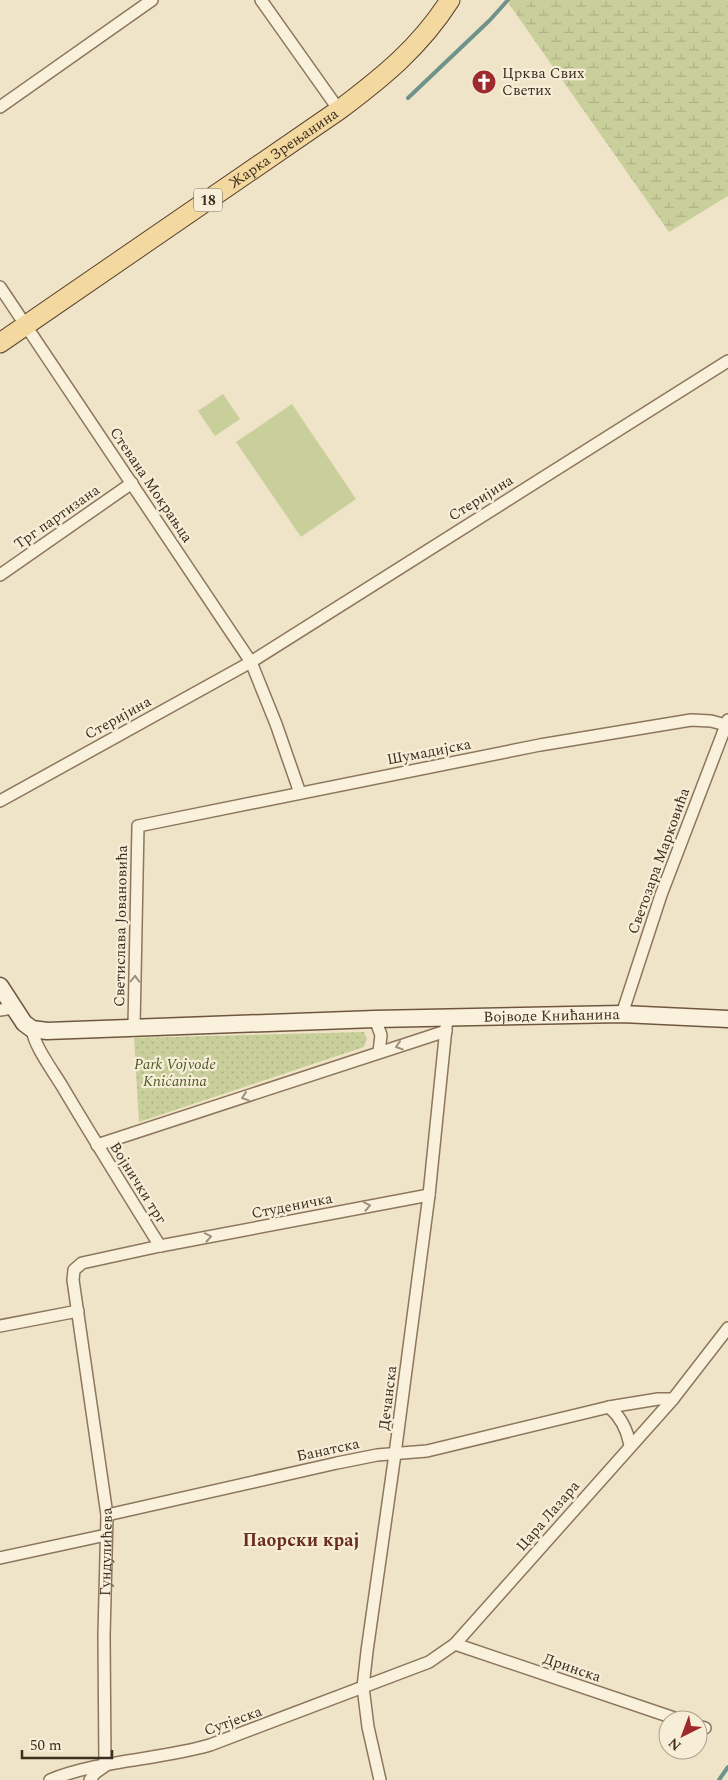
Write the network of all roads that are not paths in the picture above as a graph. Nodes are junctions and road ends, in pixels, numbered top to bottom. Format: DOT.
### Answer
graph roads {
  1 [pos="152,0"];
  2 [pos="261,0"];
  3 [pos="450,0"];
  4 [pos="0,107"];
  5 [pos="339,110"];
  6 [pos="0,286"];
  7 [pos="26,325"];
  8 [pos="0,343"];
  9 [pos="728,361"];
  10 [pos="132,483"];
  11 [pos="0,575"];
  12 [pos="251,662"];
  13 [pos="727,722"];
  14 [pos="300,793"];
  15 [pos="0,801"];
  16 [pos="138,826"];
  17 [pos="0,986"];
  18 [pos="6,1009"];
  19 [pos="622,1014"];
  20 [pos="375,1019"];
  21 [pos="728,1019"];
  22 [pos="447,1025"];
  23 [pos="134,1027"];
  24 [pos="32,1029"];
  25 [pos="379,1052"];
  26 [pos="96,1145"];
  27 [pos="429,1195"];
  28 [pos="160,1246"];
  29 [pos="78,1311"];
  30 [pos="0,1326"];
  31 [pos="728,1328"];
  32 [pos="673,1399"];
  33 [pos="609,1407"];
  34 [pos="630,1445"];
  35 [pos="396,1454"];
  36 [pos="107,1515"];
  37 [pos="106,1535"];
  38 [pos="0,1558"];
  39 [pos="455,1644"];
  40 [pos="363,1687"];
  41 [pos="658,1713"];
  42 [pos="105,1766"];
  43 [pos="77,1776"];
  44 [pos="50,1780"];
  45 [pos="90,1780"];
  46 [pos="380,1780"];
  1 -- 4 [label="street"];
  2 -- 5 [label="street"];
  3 -- 5 [label="main road, Жарка Зрењанина / 18"];
  5 -- 7 [label="main road, Жарка Зрењанина / 18"];
  6 -- 7 [label="street, Стевана Мокрањца"];
  7 -- 8 [label="main road, Жарка Зрењанина / 18"];
  7 -- 10 [label="street, Стевана Мокрањца"];
  9 -- 12 [label="street, Стеријина"];
  10 -- 11 [label="street, Трг партизана"];
  10 -- 12 [label="street, Стевана Мокрањца"];
  12 -- 14 [label="street"];
  12 -- 15 [label="street, Стеријина"];
  13 -- 14 [label="street, Шумадијска"];
  13 -- 19 [label="street, Светозара Марковића"];
  14 -- 16 [label="street, Шумадијска"];
  23 -- 16 [label="street, Светислава Јовановића, one-way"];
  17 -- 18 [label="street"];
  18 -- 24 [label="street"];
  19 -- 21 [label="street, Војводе Книћанина"];
  19 -- 22 [label="street, Војводе Книћанина"];
  20 -- 22 [label="street, Војводе Книћанина"];
  20 -- 23 [label="street, Војводе Книћанина"];
  20 -- 25 [label="street"];
  22 -- 25 [label="street, Војводе Книћанина, one-way"];
  22 -- 27 [label="street, Дечанска"];
  23 -- 24 [label="street"];
  24 -- 26 [label="street, Војнички трг"];
  25 -- 26 [label="street, Војводе Книћанина, one-way"];
  26 -- 28 [label="street, Војнички трг"];
  28 -- 27 [label="street, Студеничка, one-way"];
  27 -- 35 [label="street, Дечанска"];
  28 -- 29 [label="street, Војнички трг"];
  29 -- 30 [label="street"];
  29 -- 36 [label="street, Гундулићева"];
  31 -- 32 [label="street, Цара Лазара"];
  32 -- 33 [label="street, Банатска"];
  32 -- 34 [label="street, Цара Лазара"];
  33 -- 34 [label="street"];
  33 -- 35 [label="street, Банатска"];
  34 -- 39 [label="street, Цара Лазара"];
  35 -- 36 [label="street, Банатска"];
  35 -- 40 [label="street, Дечанска"];
  36 -- 37 [label="street, Гундулићева"];
  37 -- 38 [label="street"];
  37 -- 42 [label="street, Гундулићева"];
  39 -- 40 [label="street, Цара Лазара"];
  39 -- 41 [label="street, Дринска"];
  40 -- 42 [label="street, Сутјеска"];
  40 -- 46 [label="street, Дечанска"];
  42 -- 43 [label="street, Сутјеска"];
  42 -- 45 [label="street"];
  43 -- 44 [label="street, Сутјеска"];
}
